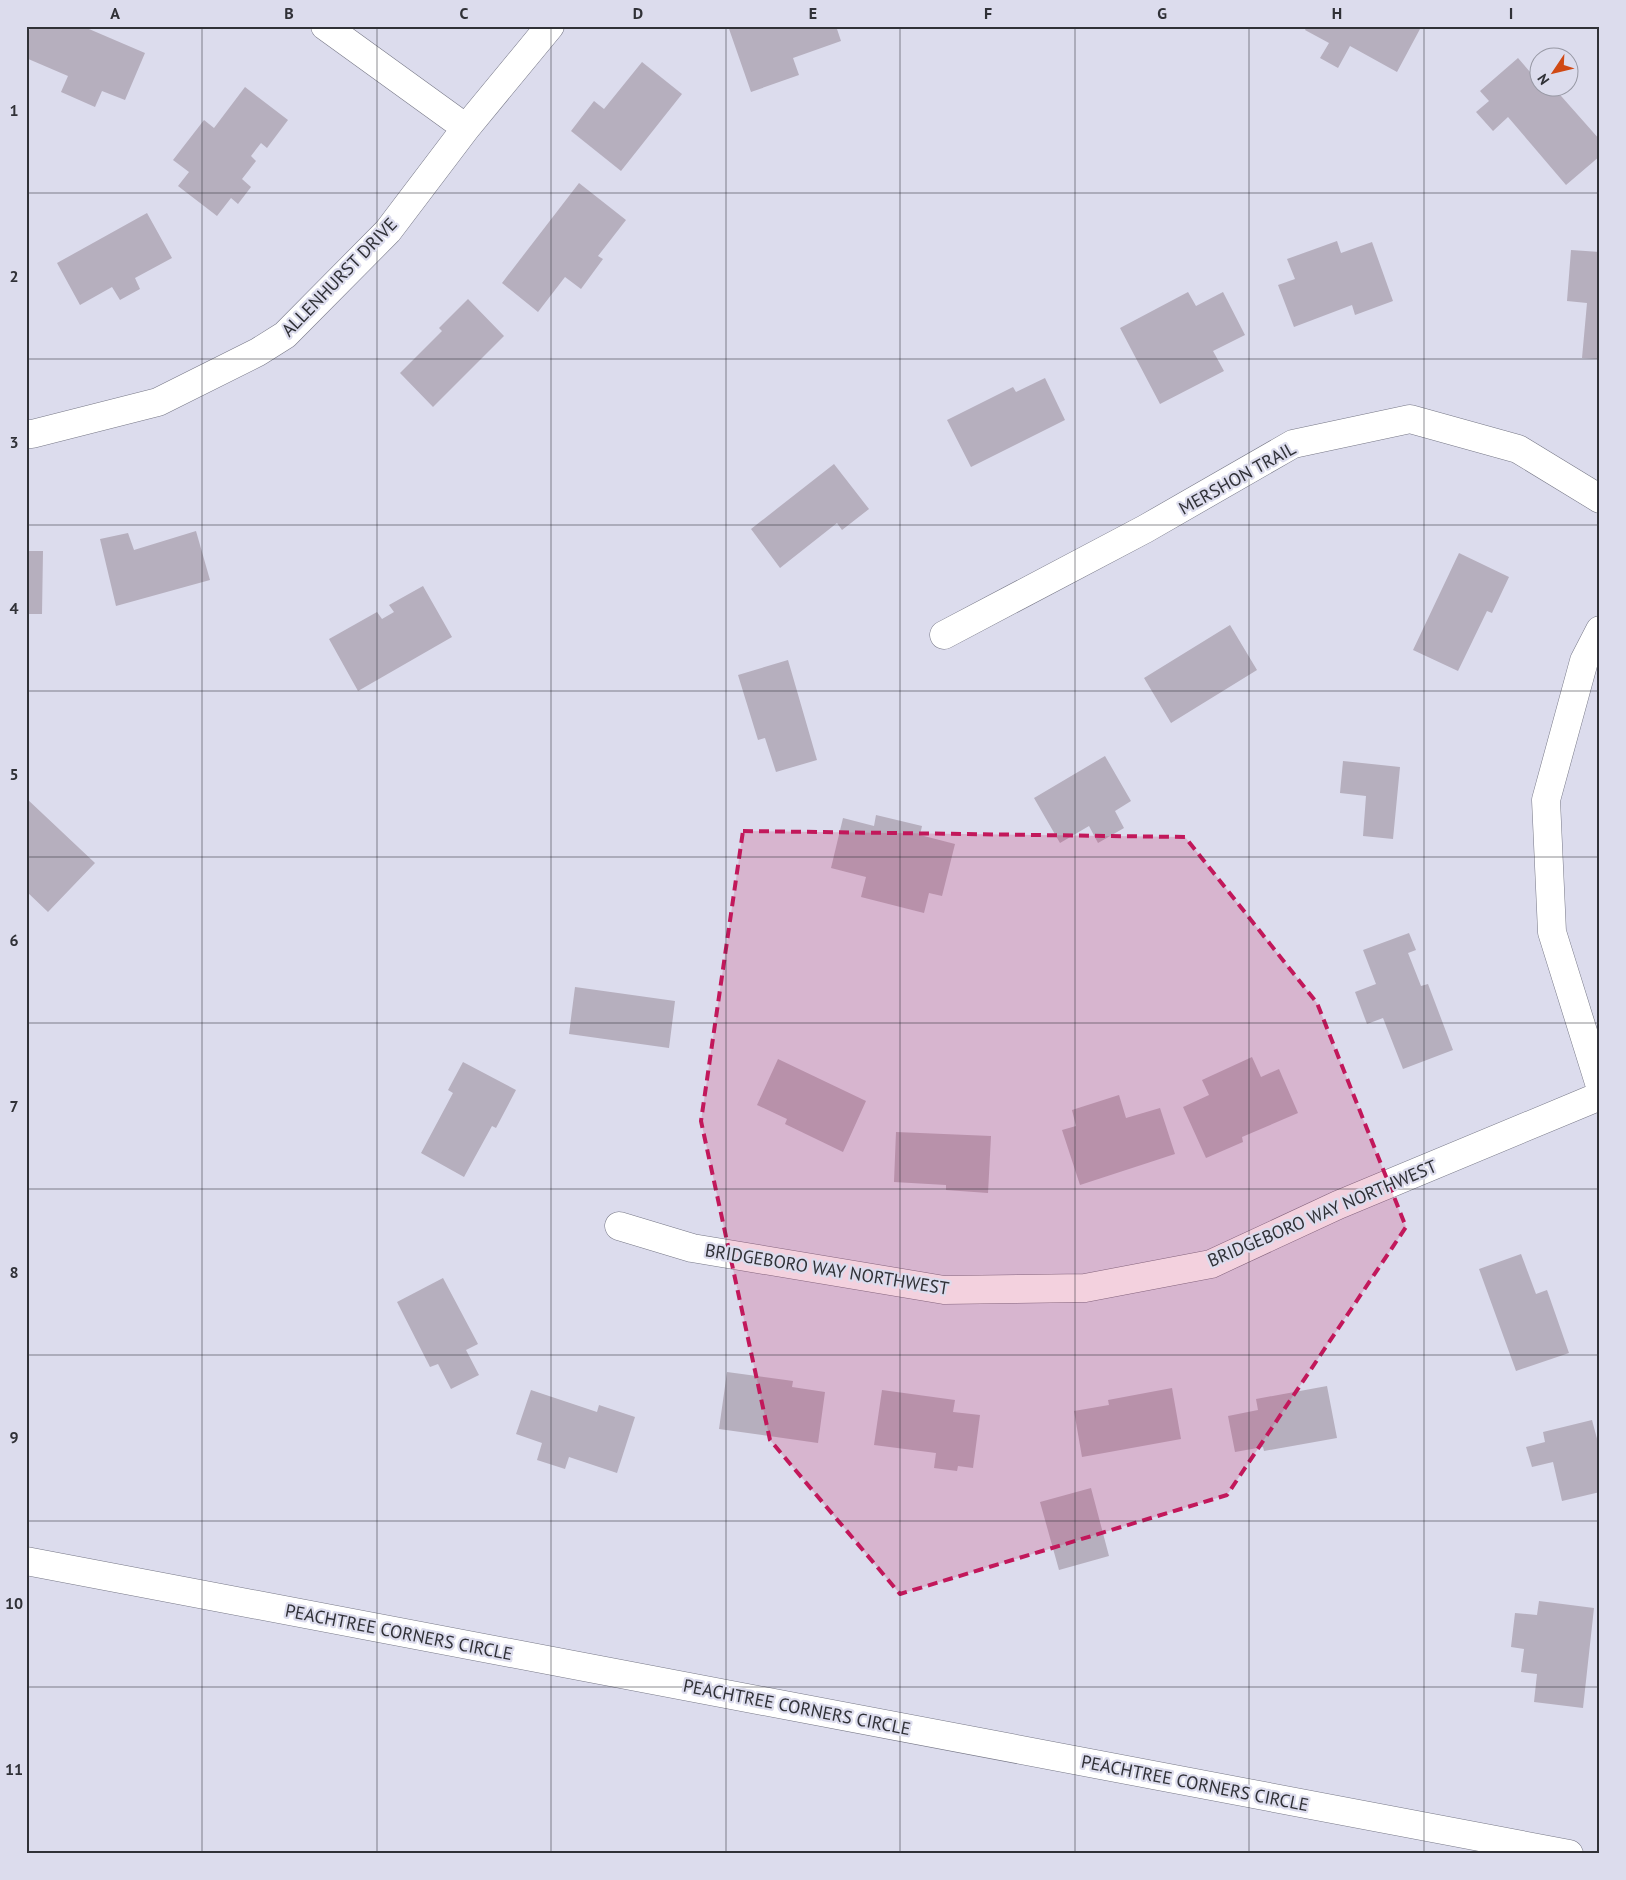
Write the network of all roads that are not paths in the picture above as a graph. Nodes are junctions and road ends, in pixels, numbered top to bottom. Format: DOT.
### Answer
graph roads {
  1 [pos="325,26"];
  2 [pos="550,26"];
  3 [pos="466,128"];
  4 [pos="26,434"];
  5 [pos="1600,499"];
  6 [pos="1600,630"];
  7 [pos="944,635"];
  8 [pos="1600,1086"];
  9 [pos="1600,1096"];
  10 [pos="620,1226"];
  11 [pos="26,1561"];
  12 [pos="1568,1854"];
  1 -- 3 [label="street"];
  2 -- 3 [label="street, ALLENHURST DRIVE"];
  3 -- 4 [label="street, ALLENHURST DRIVE"];
  5 -- 7 [label="street, MERSHON TRAIL"];
  6 -- 8 [label="street"];
  9 -- 10 [label="street, BRIDGEBORO WAY NORTHWEST"];
  11 -- 12 [label="street, PEACHTREE CORNERS CIRCLE"];
}
